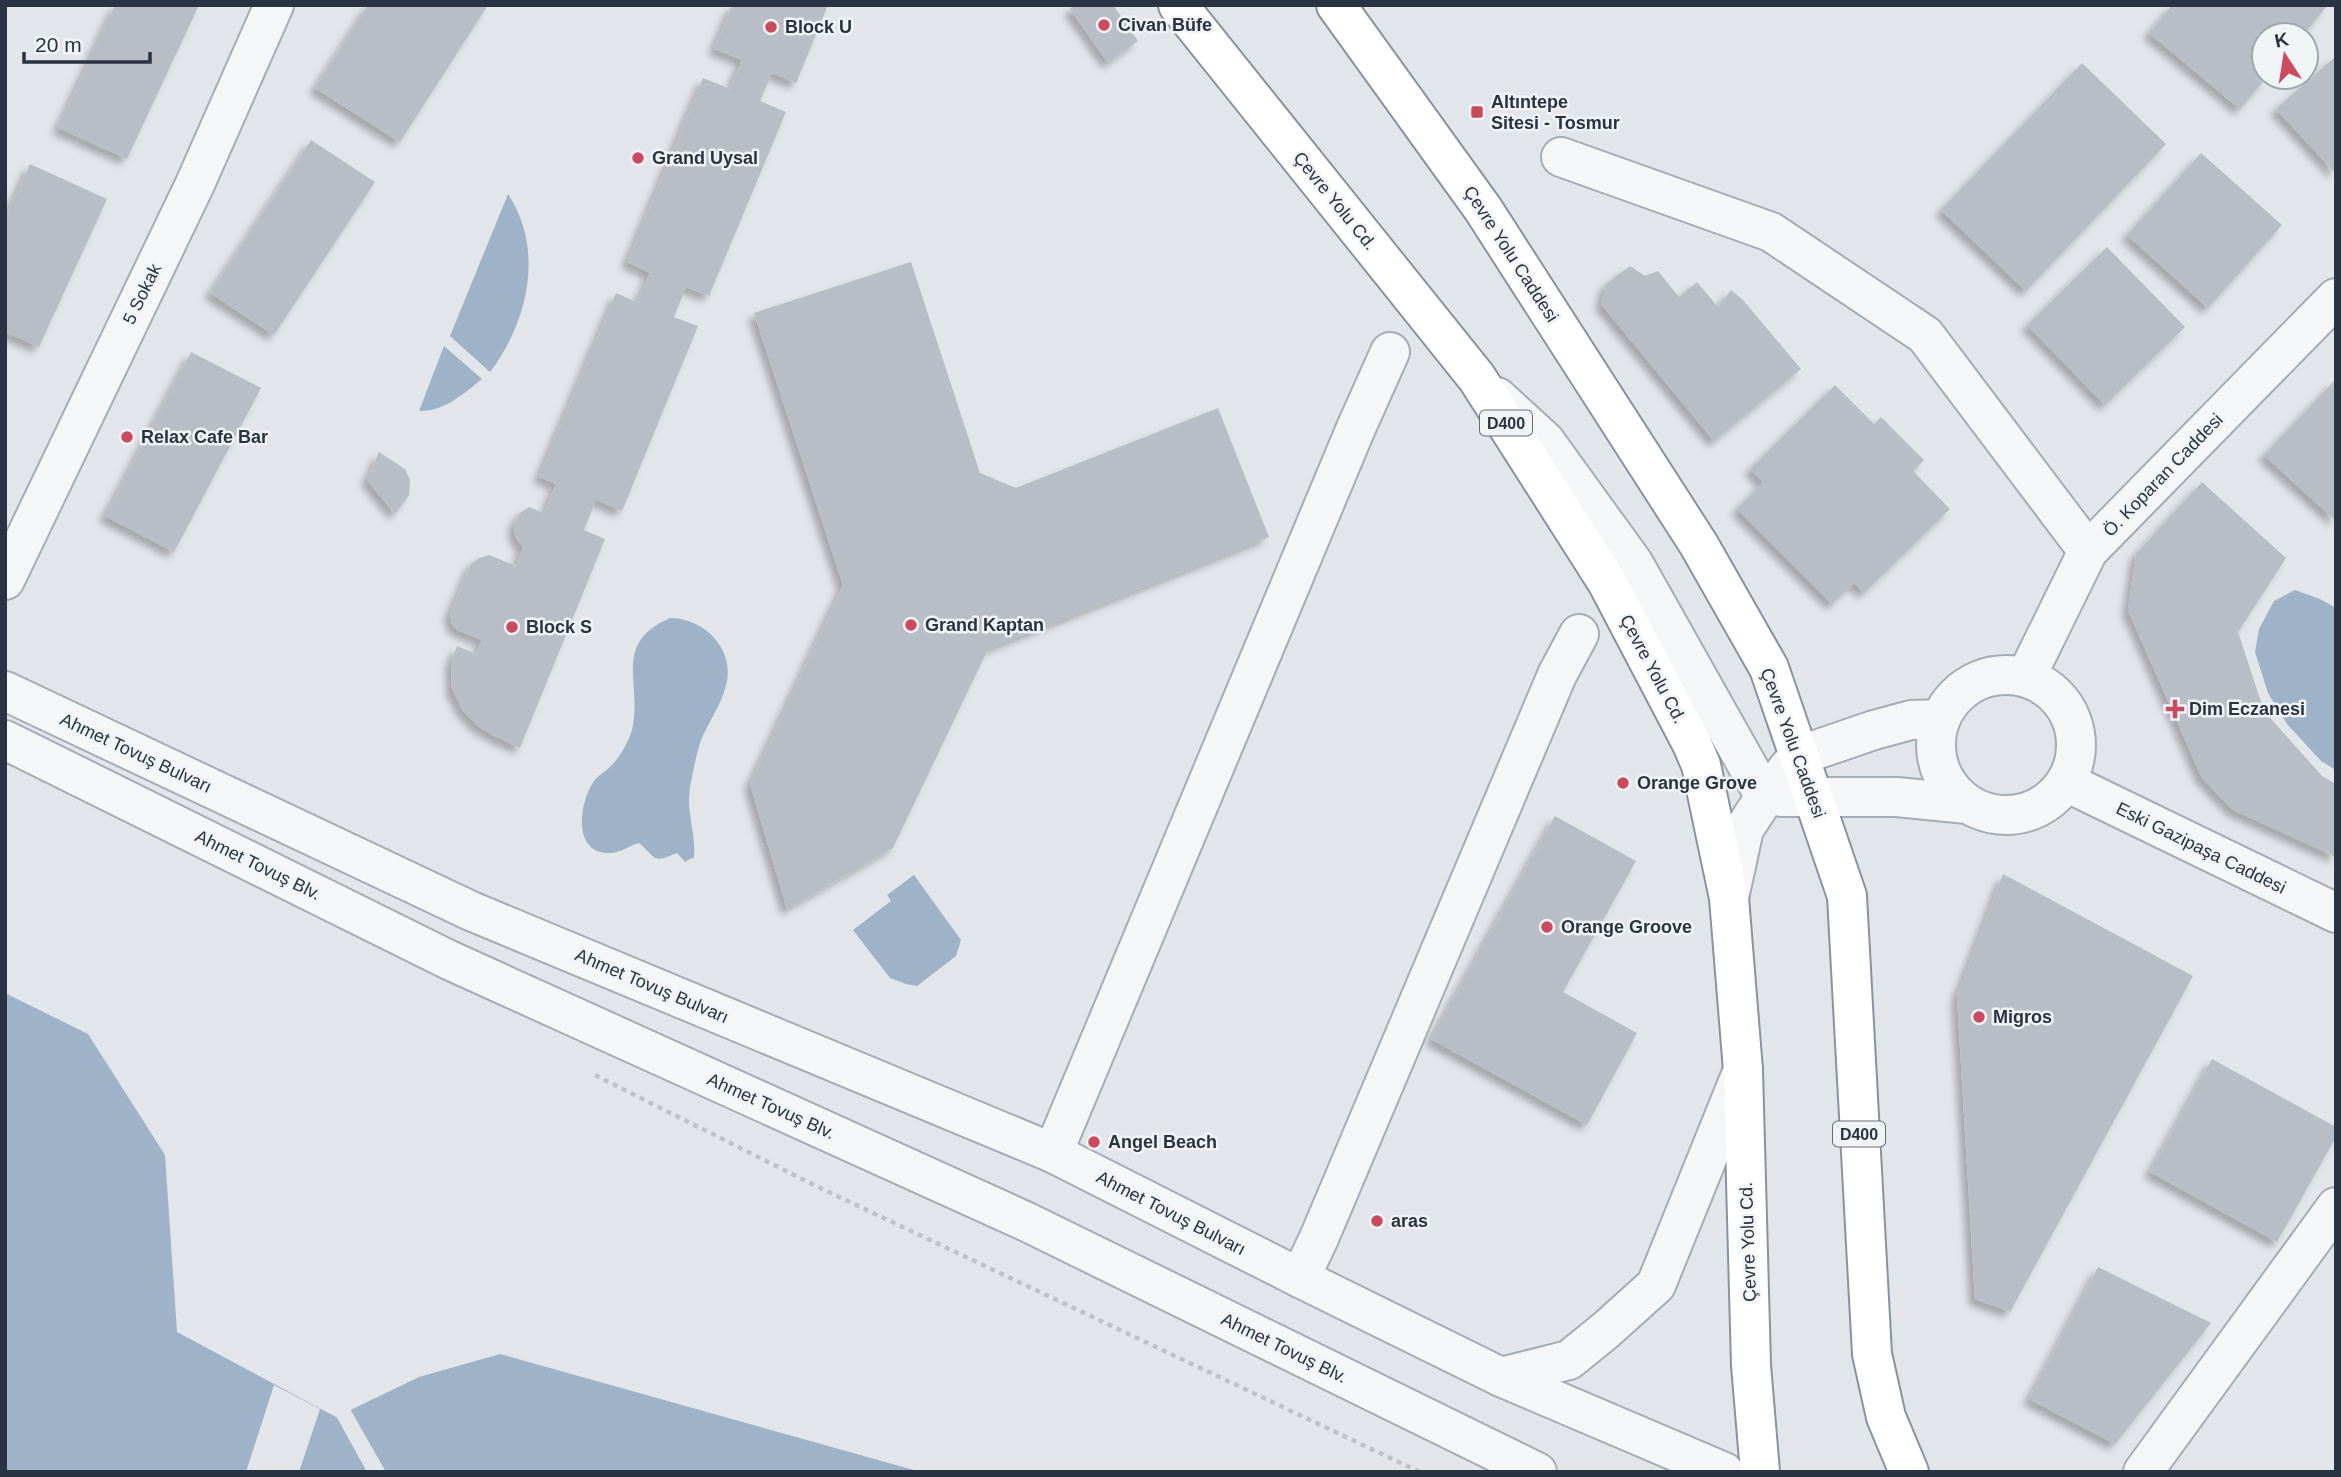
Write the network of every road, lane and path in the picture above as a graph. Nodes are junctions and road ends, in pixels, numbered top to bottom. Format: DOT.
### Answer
graph roads {
  1 [pos="274,5"];
  2 [pos="1178,5"];
  3 [pos="1336,5"];
  4 [pos="1561,157"];
  5 [pos="2336,298"];
  6 [pos="1390,352"];
  7 [pos="1478,378"];
  8 [pos="2088,551"];
  9 [pos="5,580"];
  10 [pos="1578,634"];
  11 [pos="2026,677"];
  12 [pos="5,691"];
  13 [pos="1940,719"];
  14 [pos="5,740"];
  15 [pos="1798,756"];
  16 [pos="2066,782"];
  17 [pos="1813,796"];
  18 [pos="1765,797"];
  19 [pos="1967,804"];
  20 [pos="1729,898"];
  21 [pos="2336,913"];
  22 [pos="1743,1070"];
  23 [pos="590,1072"];
  24 [pos="1053,1153"];
  25 [pos="2336,1207"];
  26 [pos="1300,1279"];
  27 [pos="1501,1377"];
  28 [pos="1420,1472"];
  29 [pos="1537,1472"];
  30 [pos="1724,1472"];
  31 [pos="1760,1472"];
  32 [pos="1909,1472"];
  33 [pos="2143,1472"];
  1 -- 9 [label="street, 5 Sokak"];
  2 -- 7 [label="highway, Çevre Yolu Cd. / D400"];
  3 -- 15 [label="highway, Çevre Yolu Caddesi / D400"];
  4 -- 8 [label="street"];
  5 -- 8 [label="street, Ö. Koparan Caddesi"];
  6 -- 24 [label="street"];
  7 -- 18 [label="street"];
  7 -- 20 [label="highway, Çevre Yolu Cd. / D400"];
  8 -- 11 [label="street, Ö. Koparan Caddesi"];
  10 -- 26 [label="street"];
  11 -- 13 [label="street"];
  11 -- 16 [label="street"];
  12 -- 24 [label="street, Ahmet Tovuş Bulvarı"];
  13 -- 15 [label="street"];
  13 -- 19 [label="street"];
  14 -- 29 [label="street, Ahmet Tovuş Blv."];
  15 -- 17 [label="highway, Çevre Yolu Caddesi / D400"];
  15 -- 18 [label="street"];
  16 -- 19 [label="street"];
  16 -- 21 [label="street, Eski Gazipaşa Caddesi"];
  17 -- 18 [label="street"];
  17 -- 19 [label="street"];
  17 -- 32 [label="highway, Çevre Yolu Caddesi / D400"];
  18 -- 20 [label="street"];
  20 -- 22 [label="highway, Çevre Yolu Cd. / D400"];
  22 -- 27 [label="street"];
  22 -- 31 [label="highway, Çevre Yolu Cd. / D400"];
  23 -- 28 [label="path"];
  24 -- 26 [label="street, Ahmet Tovuş Bulvarı"];
  25 -- 33 [label="street"];
  26 -- 27 [label="street, Ahmet Tovuş Bulvarı"];
  27 -- 30 [label="street, Ahmet Tovuş Bulvarı"];
}
